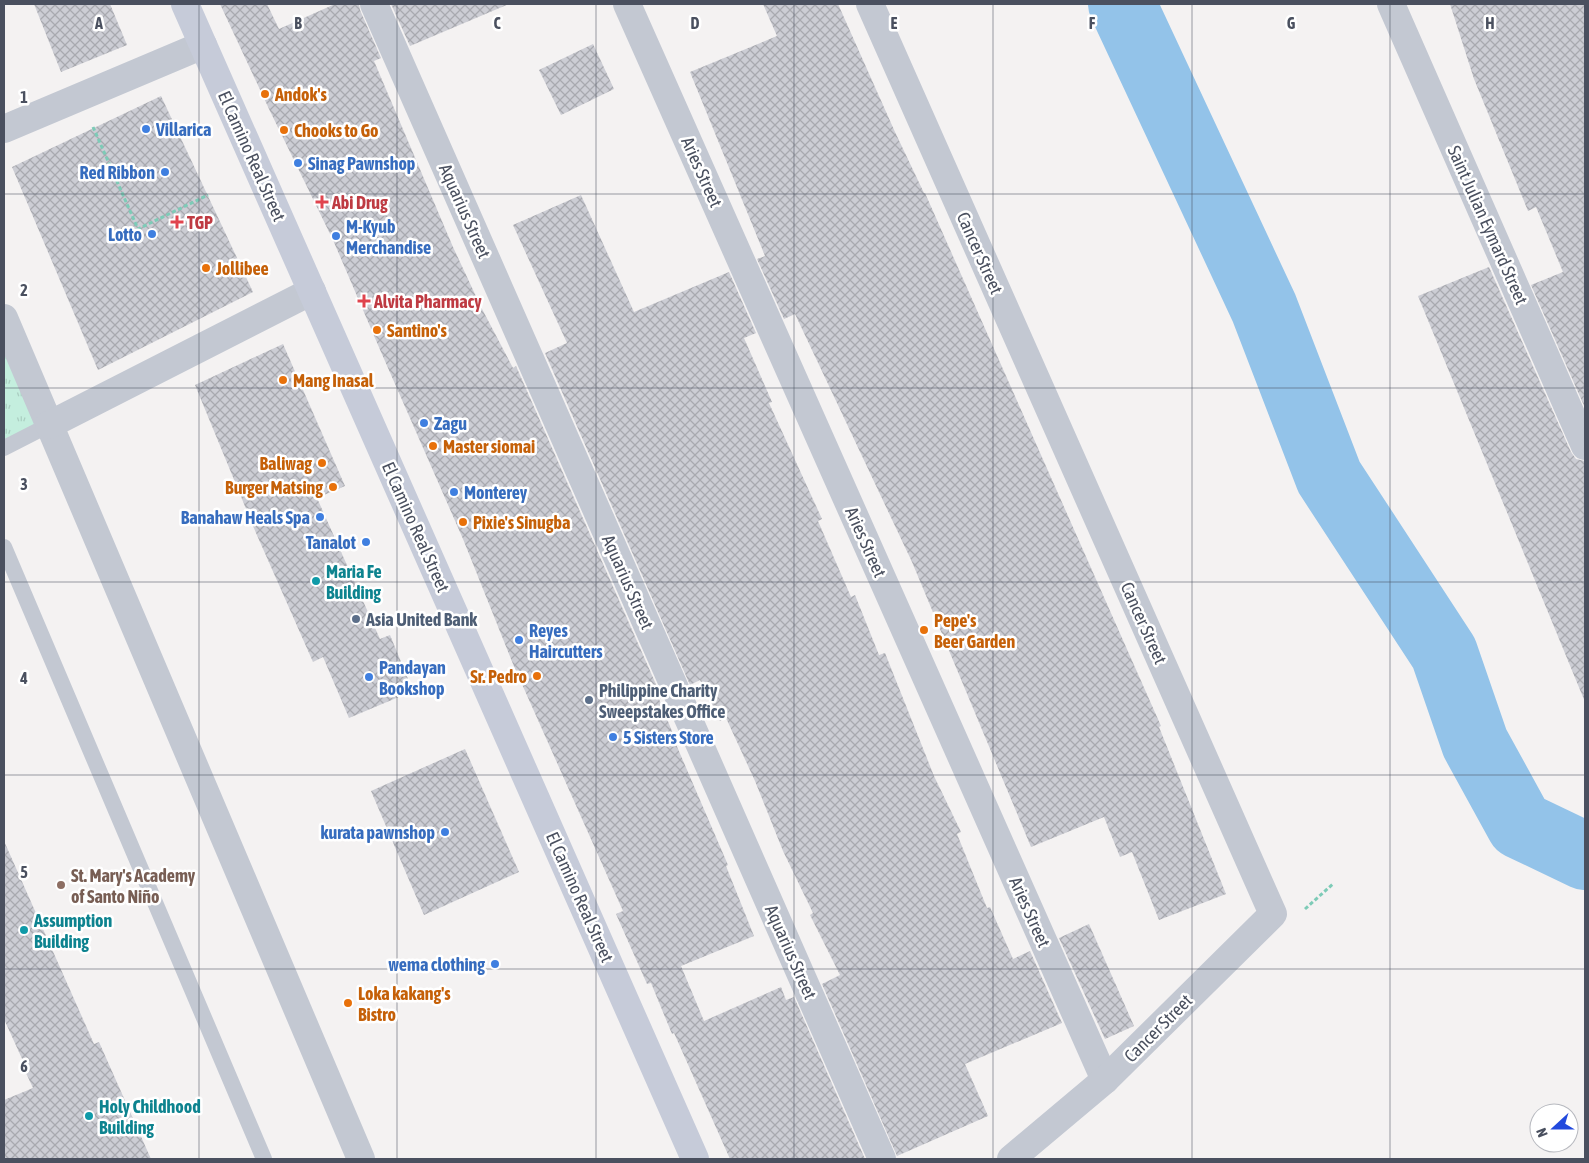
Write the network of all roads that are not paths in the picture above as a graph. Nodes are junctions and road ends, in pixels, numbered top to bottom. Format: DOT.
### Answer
graph roads {
  1 [pos="185,4"];
  2 [pos="374,4"];
  3 [pos="627,4"];
  4 [pos="870,4"];
  5 [pos="1391,4"];
  6 [pos="203,45"];
  7 [pos="4,129"];
  8 [pos="312,291"];
  9 [pos="4,318"];
  10 [pos="49,425"];
  11 [pos="1585,446"];
  12 [pos="4,448"];
  13 [pos="4,547"];
  14 [pos="1105,1080"];
  15 [pos="264,1159"];
  16 [pos="361,1159"];
  17 [pos="695,1159"];
  18 [pos="882,1159"];
  19 [pos="1011,1159"];
  1 -- 6 [label="street, El Camino Real Street"];
  2 -- 18 [label="street, Aquarius Street"];
  3 -- 14 [label="street, Aries Street"];
  4 -- 14 [label="street, Cancer Street"];
  5 -- 11 [label="street, Saint Julian Eymard Street"];
  6 -- 7 [label="street"];
  6 -- 8 [label="street, El Camino Real Street"];
  8 -- 10 [label="street"];
  8 -- 17 [label="street, El Camino Real Street"];
  9 -- 10 [label="street"];
  10 -- 12 [label="lane"];
  10 -- 16 [label="street"];
  13 -- 15 [label="lane"];
  14 -- 19 [label="street, Cancer Street"];
}
